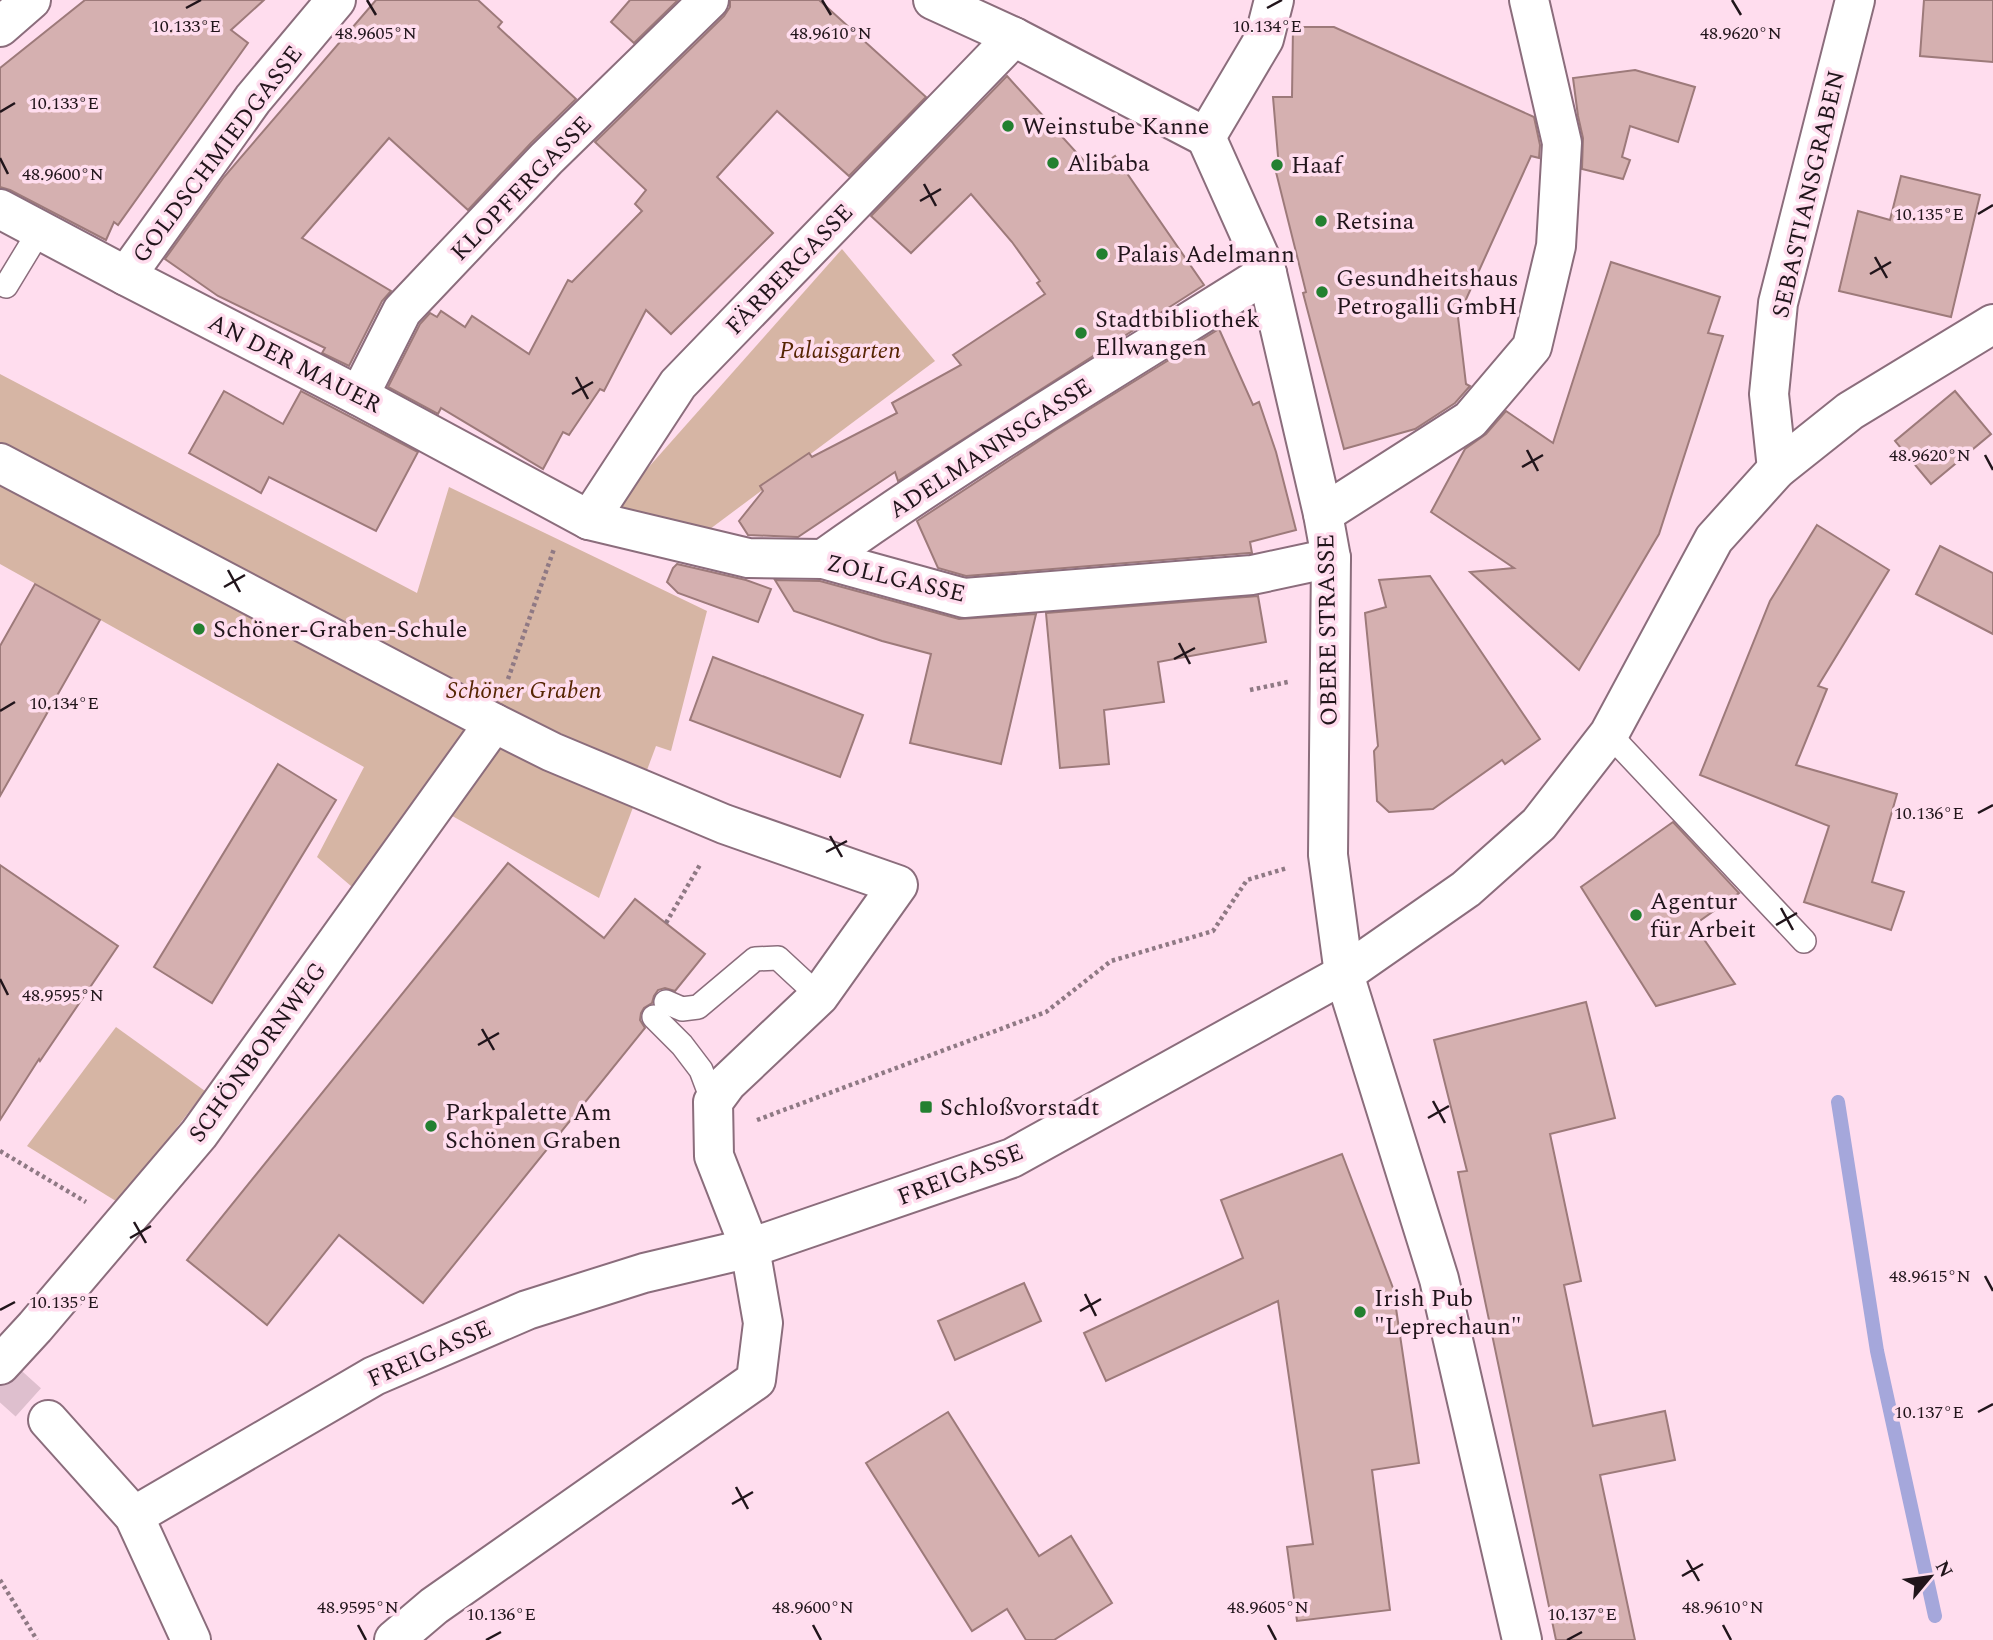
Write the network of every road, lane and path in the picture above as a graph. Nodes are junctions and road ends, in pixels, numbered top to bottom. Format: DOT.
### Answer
graph roads {
  1 [pos="336,0"];
  2 [pos="709,0"];
  3 [pos="933,0"];
  4 [pos="1274,0"];
  5 [pos="1529,0"];
  6 [pos="1855,0"];
  7 [pos="1014,37"];
  8 [pos="1206,137"];
  9 [pos="0,209"];
  10 [pos="40,230"];
  11 [pos="1267,273"];
  12 [pos="126,276"];
  13 [pos="6,286"];
  14 [pos="1993,324"];
  15 [pos="359,396"];
  16 [pos="0,463"];
  17 [pos="1777,469"];
  18 [pos="578,514"];
  19 [pos="1324,514"];
  20 [pos="1331,558"];
  21 [pos="823,559"];
  22 [pos="494,723"];
  23 [pos="1609,734"];
  24 [pos="724,824"];
  25 [pos="1328,855"];
  26 [pos="666,923"];
  27 [pos="1804,941"];
  28 [pos="1344,974"];
  29 [pos="819,996"];
  30 [pos="714,1119"];
  31 [pos="0,1151"];
  32 [pos="123,1224"];
  33 [pos="750,1248"];
  34 [pos="0,1366"];
  35 [pos="48,1420"];
  36 [pos="134,1516"];
  37 [pos="0,1580"];
  38 [pos="37,1640"];
  39 [pos="191,1640"];
  40 [pos="394,1640"];
  41 [pos="1522,1640"];
  1 -- 12 [label="street, GOLDSCHMIEDGASSE"];
  2 -- 15 [label="street, KLOPFERGASSE"];
  3 -- 7 [label="street"];
  4 -- 8 [label="street"];
  5 -- 19 [label="street"];
  6 -- 17 [label="street, SEBASTIANSGRABEN"];
  7 -- 8 [label="street"];
  7 -- 18 [label="street, FÄRBERGASSE"];
  8 -- 11 [label="street, OBERE STRASSE"];
  9 -- 10 [label="street, AN DER MAUER"];
  10 -- 12 [label="street, AN DER MAUER"];
  10 -- 13 [label="lane"];
  11 -- 19 [label="street, OBERE STRASSE"];
  11 -- 21 [label="street, ADELMANNSGASSE"];
  12 -- 15 [label="street, AN DER MAUER"];
  14 -- 17 [label="street"];
  15 -- 18 [label="street, AN DER MAUER"];
  16 -- 22 [label="street"];
  17 -- 23 [label="street"];
  18 -- 21 [label="street, ZOLLGASSE"];
  18 -- 22 [label="path"];
  19 -- 20 [label="street, OBERE STRASSE"];
  20 -- 21 [label="street, ZOLLGASSE"];
  20 -- 25 [label="street, OBERE STRASSE"];
  22 -- 24 [label="street"];
  22 -- 32 [label="street, SCHÖNBORNWEG"];
  23 -- 27 [label="lane"];
  23 -- 28 [label="street"];
  24 -- 26 [label="path"];
  24 -- 29 [label="street"];
  25 -- 28 [label="street, OBERE STRASSE"];
  25 -- 30 [label="path"];
  28 -- 33 [label="street, FREIGASSE"];
  28 -- 41 [label="street"];
  29 -- 30 [label="street"];
  29 -- 30 [label="lane"];
  30 -- 33 [label="street"];
  31 -- 32 [label="path"];
  32 -- 34 [label="street, SCHÖNBORNWEG"];
  33 -- 36 [label="street, FREIGASSE"];
  33 -- 40 [label="street"];
  35 -- 36 [label="street"];
  36 -- 39 [label="street"];
  37 -- 38 [label="path"];
}
